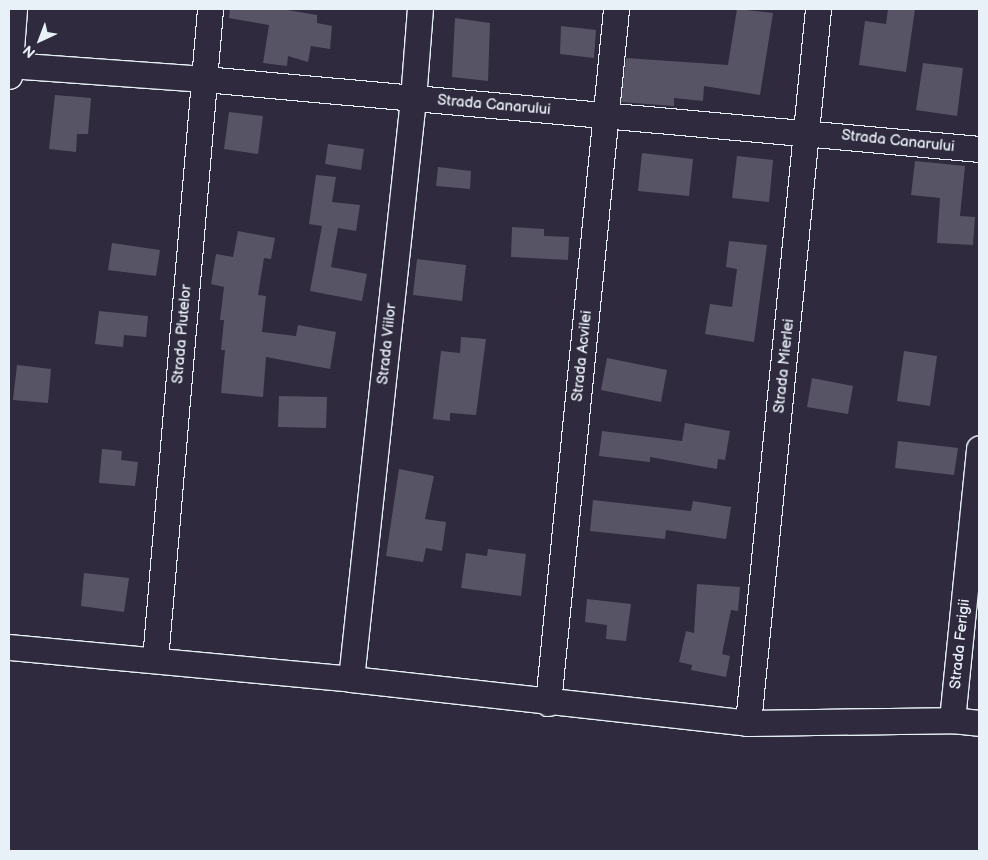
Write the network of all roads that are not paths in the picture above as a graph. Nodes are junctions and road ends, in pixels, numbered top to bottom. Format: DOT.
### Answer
graph roads {
  1 [pos="14,9"];
  2 [pos="210,9"];
  3 [pos="420,9"];
  4 [pos="616,9"];
  5 [pos="818,9"];
  6 [pos="9,69"];
  7 [pos="204,79"];
  8 [pos="414,98"];
  9 [pos="606,114"];
  10 [pos="808,132"];
  11 [pos="979,149"];
  12 [pos="979,448"];
  13 [pos="9,647"];
  14 [pos="155,660"];
  15 [pos="351,679"];
  16 [pos="548,703"];
  17 [pos="952,720"];
  18 [pos="748,723"];
  19 [pos="979,723"];
  1 -- 6 [label="street"];
  2 -- 7 [label="street, Strada Plutelor"];
  3 -- 8 [label="street, Strada Viilor"];
  4 -- 9 [label="street, Strada Acvilei"];
  5 -- 10 [label="street, Strada Mierlei"];
  6 -- 7 [label="street, Strada Canarului"];
  7 -- 8 [label="street, Strada Canarului"];
  7 -- 14 [label="street, Strada Plutelor"];
  8 -- 9 [label="street, Strada Canarului"];
  8 -- 15 [label="street, Strada Viilor"];
  9 -- 10 [label="street, Strada Canarului"];
  9 -- 16 [label="street, Strada Acvilei"];
  10 -- 11 [label="street, Strada Canarului"];
  10 -- 18 [label="street, Strada Mierlei"];
  12 -- 17 [label="street, Strada Ferigii"];
  13 -- 14 [label="street"];
  14 -- 15 [label="street"];
  15 -- 16 [label="street"];
  16 -- 18 [label="street"];
  17 -- 18 [label="street"];
  17 -- 19 [label="street"];
}
